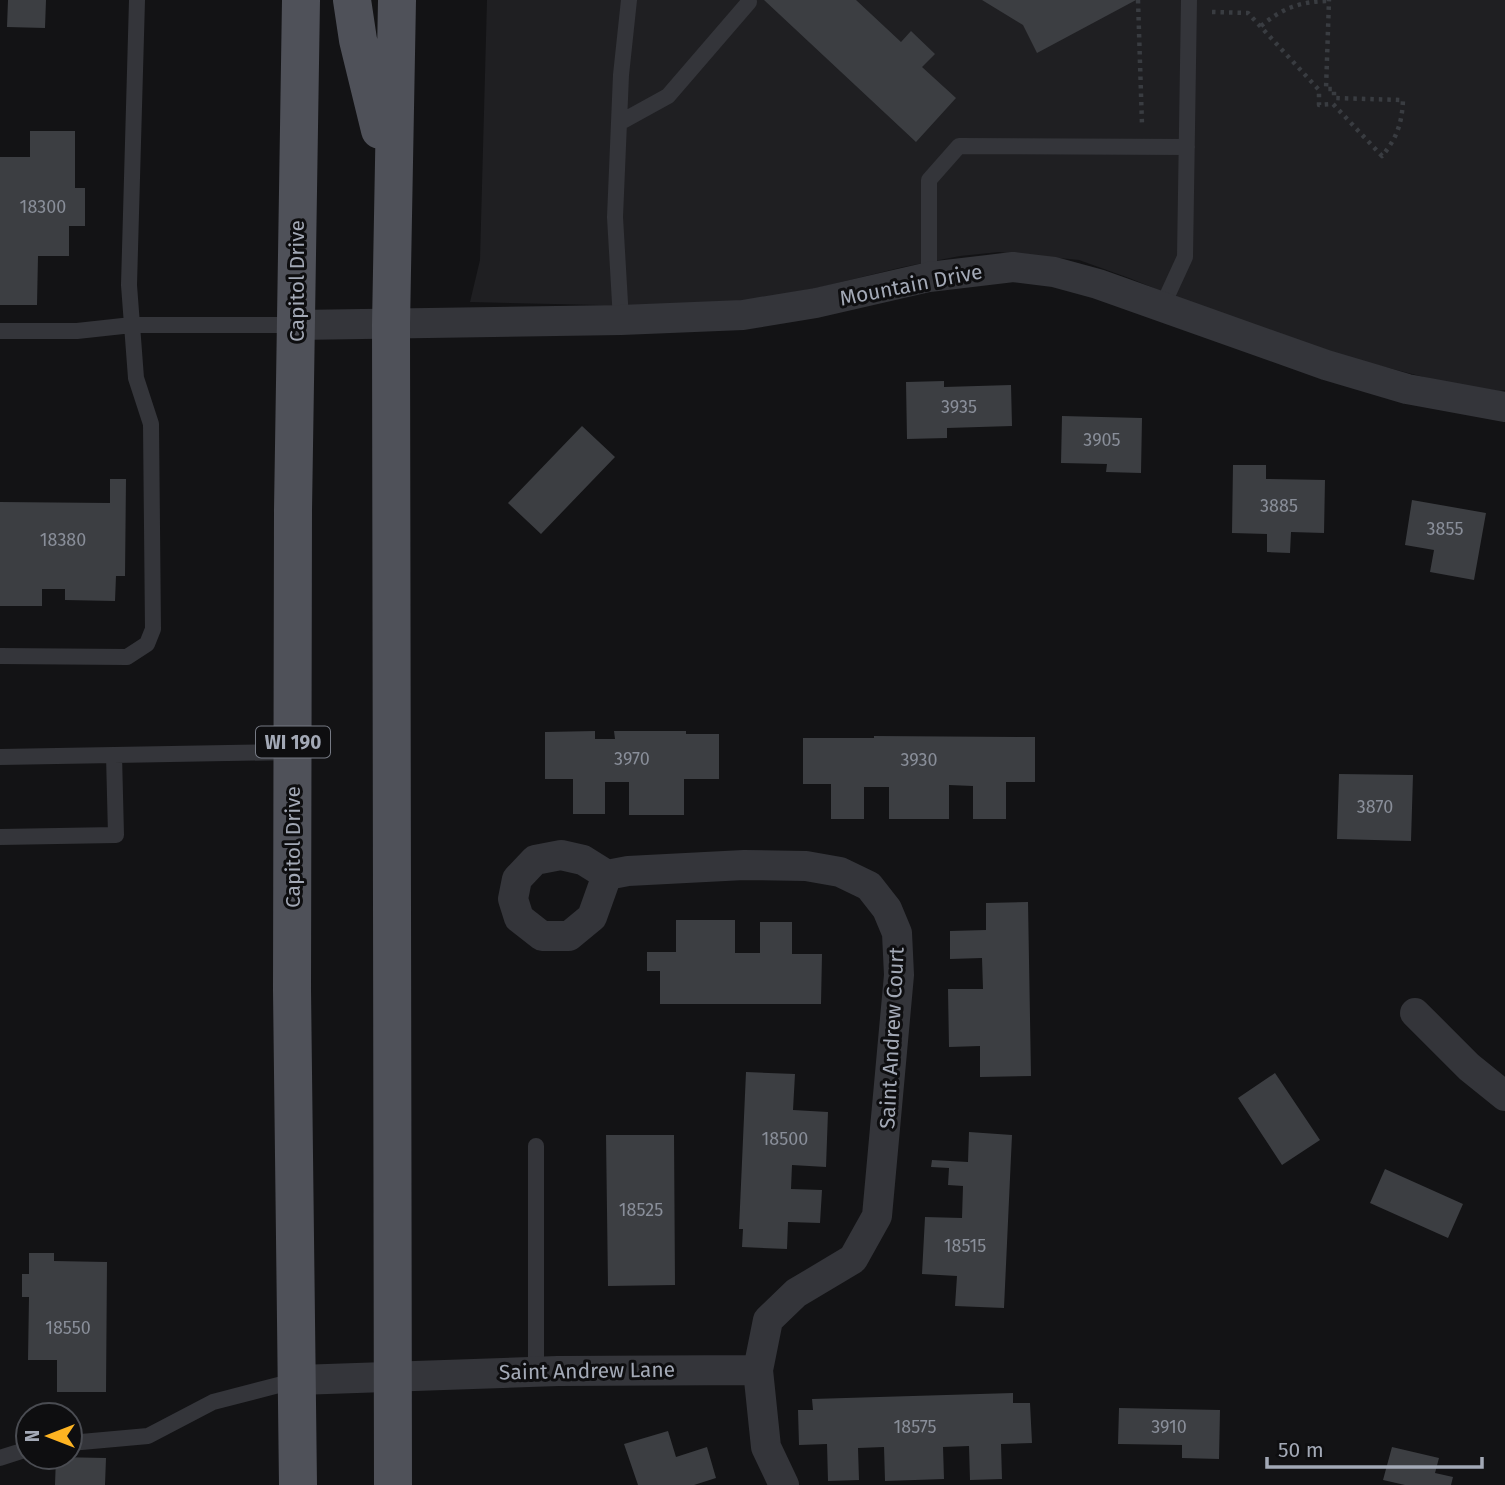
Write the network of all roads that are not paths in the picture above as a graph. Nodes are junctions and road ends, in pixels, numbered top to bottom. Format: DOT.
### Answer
graph roads {
  1 [pos="137,0"];
  2 [pos="301,0"];
  3 [pos="352,0"];
  4 [pos="397,0"];
  5 [pos="629,0"];
  6 [pos="1189,0"];
  7 [pos="749,2"];
  8 [pos="619,123"];
  9 [pos="1187,147"];
  10 [pos="393,183"];
  11 [pos="929,277"];
  12 [pos="1163,307"];
  13 [pos="621,320"];
  14 [pos="132,325"];
  15 [pos="297,325"];
  16 [pos="391,325"];
  17 [pos="0,331"];
  18 [pos="1505,407"];
  19 [pos="0,656"];
  20 [pos="293,752"];
  21 [pos="114,755"];
  22 [pos="0,757"];
  23 [pos="0,837"];
  24 [pos="607,874"];
  25 [pos="1415,1013"];
  26 [pos="1505,1096"];
  27 [pos="536,1146"];
  28 [pos="758,1370"];
  29 [pos="536,1371"];
  30 [pos="392,1378"];
  31 [pos="298,1380"];
  32 [pos="84,1442"];
  33 [pos="298,1485"];
  34 [pos="393,1485"];
  35 [pos="784,1485"];
  1 -- 14 [label="lane"];
  2 -- 15 [label="main road, Capitol Drive / WI 190"];
  3 -- 10 [label="main road"];
  4 -- 10 [label="main road"];
  5 -- 8 [label="lane"];
  6 -- 9 [label="lane"];
  7 -- 8 [label="lane"];
  8 -- 13 [label="lane"];
  9 -- 11 [label="lane"];
  9 -- 12 [label="lane"];
  10 -- 16 [label="main road"];
  11 -- 12 [label="street, Mountain Drive"];
  11 -- 13 [label="street, Mountain Drive"];
  12 -- 18 [label="street, Mountain Drive"];
  13 -- 16 [label="street, Mountain Drive"];
  14 -- 15 [label="lane"];
  14 -- 17 [label="lane"];
  14 -- 19 [label="lane"];
  15 -- 16 [label="street, Mountain Drive"];
  15 -- 20 [label="main road, Capitol Drive / WI 190"];
  16 -- 30 [label="main road"];
  20 -- 21 [label="lane"];
  20 -- 31 [label="main road, Capitol Drive / WI 190"];
  21 -- 22 [label="lane"];
  21 -- 23 [label="lane"];
  24 -- 28 [label="street, Saint Andrew Court"];
  25 -- 26 [label="street"];
  27 -- 29 [label="lane"];
  28 -- 29 [label="street, Saint Andrew Lane"];
  28 -- 35 [label="street"];
  29 -- 30 [label="street, Saint Andrew Lane"];
  30 -- 31 [label="street, Saint Andrew Lane"];
  30 -- 34 [label="main road"];
  31 -- 32 [label="lane"];
  31 -- 33 [label="main road, Capitol Drive / WI 190"];
}
